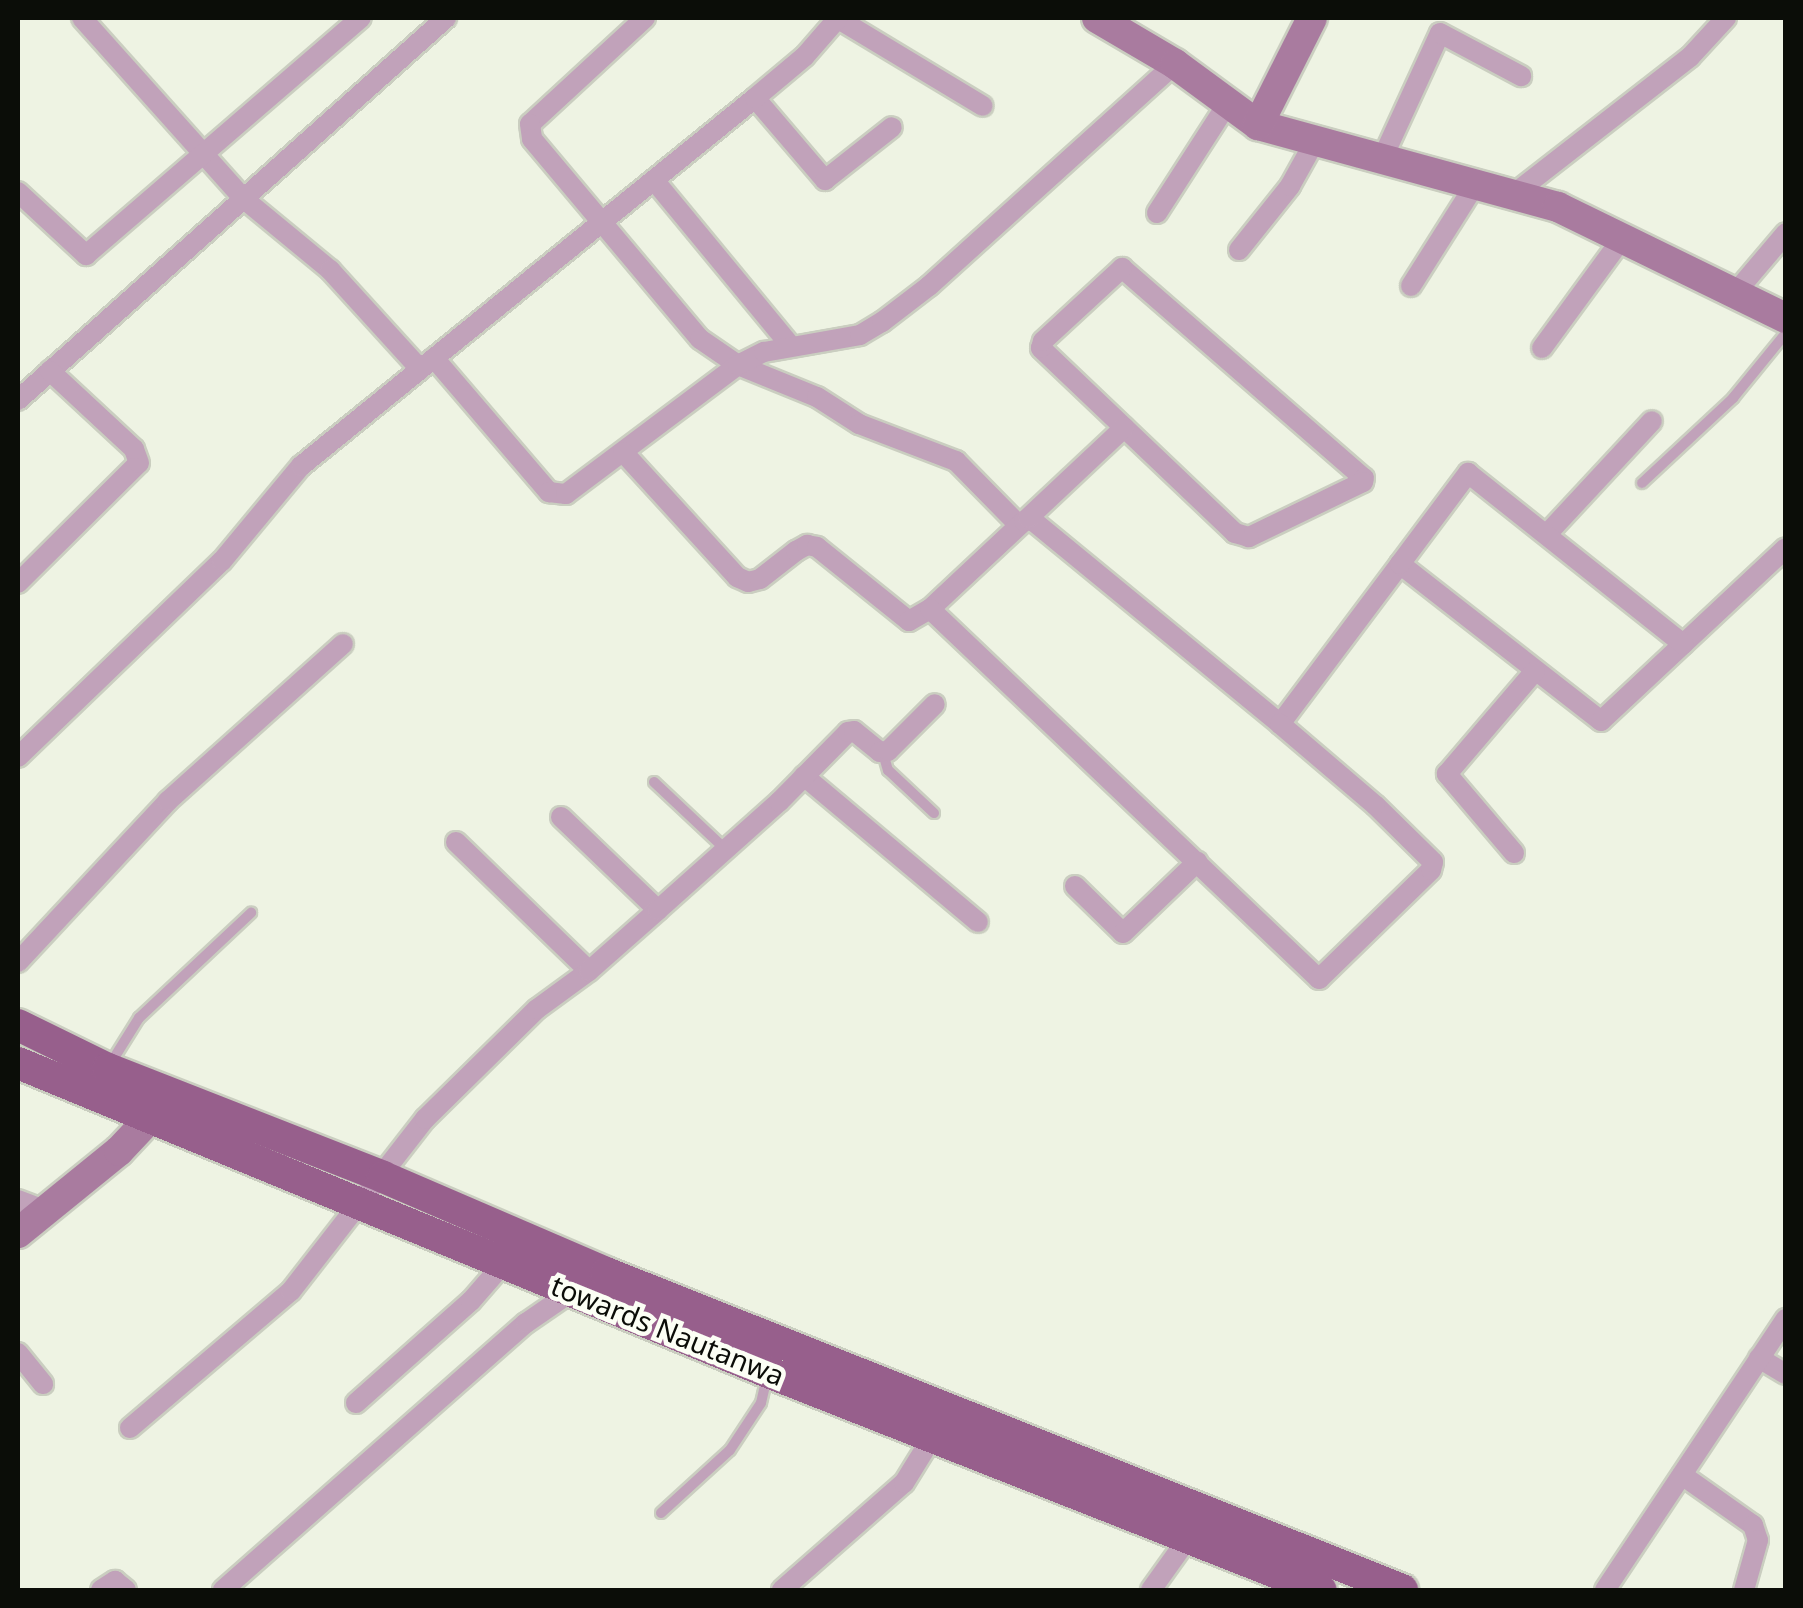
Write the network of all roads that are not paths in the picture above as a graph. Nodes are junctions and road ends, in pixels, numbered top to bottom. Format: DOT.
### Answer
graph roads {
  1 [pos="82,18"];
  2 [pos="362,18"];
  3 [pos="446,18"];
  4 [pos="645,18"];
  5 [pos="837,18"];
  6 [pos="1098,18"];
  7 [pos="1312,18"];
  8 [pos="1726,18"];
  9 [pos="1174,64"];
  10 [pos="1521,76"];
  11 [pos="756,98"];
  12 [pos="1228,103"];
  13 [pos="983,106"];
  14 [pos="1258,125"];
  15 [pos="892,127"];
  16 [pos="1315,141"];
  17 [pos="206,154"];
  18 [pos="1383,157"];
  19 [pos="654,180"];
  20 [pos="1476,182"];
  21 [pos="18,192"];
  22 [pos="1514,194"];
  23 [pos="244,198"];
  24 [pos="1157,213"];
  25 [pos="600,224"];
  26 [pos="1786,233"];
  27 [pos="1624,236"];
  28 [pos="1238,250"];
  29 [pos="1411,286"];
  30 [pos="1736,292"];
  31 [pos="1786,318"];
  32 [pos="1786,333"];
  33 [pos="790,345"];
  34 [pos="1542,348"];
  35 [pos="427,364"];
  36 [pos="738,365"];
  37 [pos="50,371"];
  38 [pos="18,400"];
  39 [pos="1652,421"];
  40 [pos="1124,428"];
  41 [pos="623,452"];
  42 [pos="1642,484"];
  43 [pos="1023,522"];
  44 [pos="1548,534"];
  45 [pos="1786,548"];
  46 [pos="1400,564"];
  47 [pos="18,583"];
  48 [pos="930,610"];
  49 [pos="343,644"];
  50 [pos="1684,644"];
  51 [pos="1535,671"];
  52 [pos="934,704"];
  53 [pos="1280,724"];
  54 [pos="883,753"];
  55 [pos="18,757"];
  56 [pos="804,776"];
  57 [pos="654,782"];
  58 [pos="934,814"];
  59 [pos="561,816"];
  60 [pos="456,842"];
  61 [pos="726,850"];
  62 [pos="1514,853"];
  63 [pos="1197,862"];
  64 [pos="1076,886"];
  65 [pos="658,910"];
  66 [pos="251,914"];
  67 [pos="978,922"];
  68 [pos="18,962"];
  69 [pos="590,971"];
  70 [pos="18,1025"];
  71 [pos="18,1063"];
  72 [pos="103,1082"];
  73 [pos="157,1103"];
  74 [pos="373,1190"];
  75 [pos="18,1200"];
  76 [pos="47,1211"];
  77 [pos="18,1233"];
  78 [pos="504,1263"];
  79 [pos="574,1290"];
  80 [pos="1786,1319"];
  81 [pos="18,1353"];
  82 [pos="1760,1358"];
  83 [pos="768,1372"];
  84 [pos="1786,1374"];
  85 [pos="43,1384"];
  86 [pos="356,1403"];
  87 [pos="130,1428"];
  88 [pos="933,1436"];
  89 [pos="1682,1475"];
  90 [pos="661,1513"];
  91 [pos="1189,1537"];
  92 [pos="101,1590"];
  93 [pos="126,1590"];
  94 [pos="222,1590"];
  95 [pos="782,1590"];
  96 [pos="1151,1590"];
  97 [pos="1321,1590"];
  98 [pos="1402,1590"];
  99 [pos="1606,1590"];
  100 [pos="1744,1590"];
  1 -- 17 [label="street"];
  2 -- 17 [label="street"];
  3 -- 23 [label="street"];
  4 -- 25 [label="street"];
  5 -- 11 [label="street"];
  5 -- 13 [label="street"];
  6 -- 9 [label="street"];
  7 -- 14 [label="street"];
  8 -- 22 [label="street"];
  9 -- 12 [label="street"];
  9 -- 33 [label="street"];
  10 -- 18 [label="street"];
  11 -- 15 [label="street"];
  11 -- 19 [label="street"];
  12 -- 14 [label="street"];
  12 -- 24 [label="street"];
  14 -- 16 [label="street"];
  16 -- 18 [label="street"];
  16 -- 28 [label="street"];
  17 -- 21 [label="street"];
  17 -- 23 [label="street"];
  18 -- 20 [label="street"];
  19 -- 25 [label="street"];
  19 -- 33 [label="street"];
  20 -- 22 [label="street"];
  20 -- 29 [label="street"];
  22 -- 27 [label="street"];
  23 -- 35 [label="street"];
  23 -- 37 [label="street"];
  25 -- 35 [label="street"];
  25 -- 36 [label="street"];
  26 -- 30 [label="street"];
  27 -- 30 [label="street"];
  27 -- 34 [label="street"];
  30 -- 31 [label="street"];
  32 -- 42 [label="lane"];
  33 -- 36 [label="street"];
  35 -- 41 [label="street"];
  35 -- 55 [label="street"];
  36 -- 41 [label="street"];
  36 -- 43 [label="street"];
  37 -- 38 [label="street"];
  37 -- 47 [label="street"];
  39 -- 44 [label="street"];
  40 -- 40 [label="street"];
  40 -- 43 [label="street"];
  41 -- 48 [label="street"];
  43 -- 48 [label="street"];
  43 -- 53 [label="street"];
  44 -- 46 [label="street"];
  44 -- 50 [label="street"];
  45 -- 50 [label="street"];
  46 -- 51 [label="street"];
  46 -- 53 [label="street"];
  48 -- 63 [label="street"];
  49 -- 68 [label="street"];
  50 -- 51 [label="street"];
  51 -- 62 [label="street"];
  52 -- 54 [label="street"];
  53 -- 63 [label="street"];
  54 -- 56 [label="street"];
  54 -- 58 [label="lane"];
  56 -- 61 [label="street"];
  56 -- 67 [label="street"];
  57 -- 61 [label="lane"];
  59 -- 65 [label="street"];
  60 -- 69 [label="street"];
  61 -- 65 [label="street"];
  63 -- 64 [label="street"];
  65 -- 69 [label="street"];
  66 -- 72 [label="lane"];
  69 -- 74 [label="street"];
  70 -- 72 [label="main road"];
  71 -- 72 [label="main road, towards Nautanwa"];
  72 -- 73 [label="main road, towards Nautanwa"];
  73 -- 74 [label="main road, towards Nautanwa"];
  73 -- 76 [label="street"];
  74 -- 78 [label="main road, towards Nautanwa"];
  74 -- 87 [label="street"];
  74 -- 98 [label="main road"];
  75 -- 76 [label="street"];
  76 -- 77 [label="street"];
  78 -- 79 [label="main road, towards Nautanwa"];
  78 -- 86 [label="street"];
  79 -- 83 [label="main road, towards Nautanwa"];
  79 -- 94 [label="street"];
  80 -- 82 [label="street"];
  81 -- 85 [label="street"];
  82 -- 84 [label="street"];
  82 -- 89 [label="street"];
  83 -- 88 [label="main road, towards Nautanwa"];
  83 -- 90 [label="lane"];
  88 -- 91 [label="main road, towards Nautanwa"];
  88 -- 95 [label="street"];
  89 -- 99 [label="street"];
  89 -- 100 [label="street"];
  91 -- 96 [label="street"];
  91 -- 97 [label="main road, towards Nautanwa"];
  92 -- 93 [label="street"];
}
